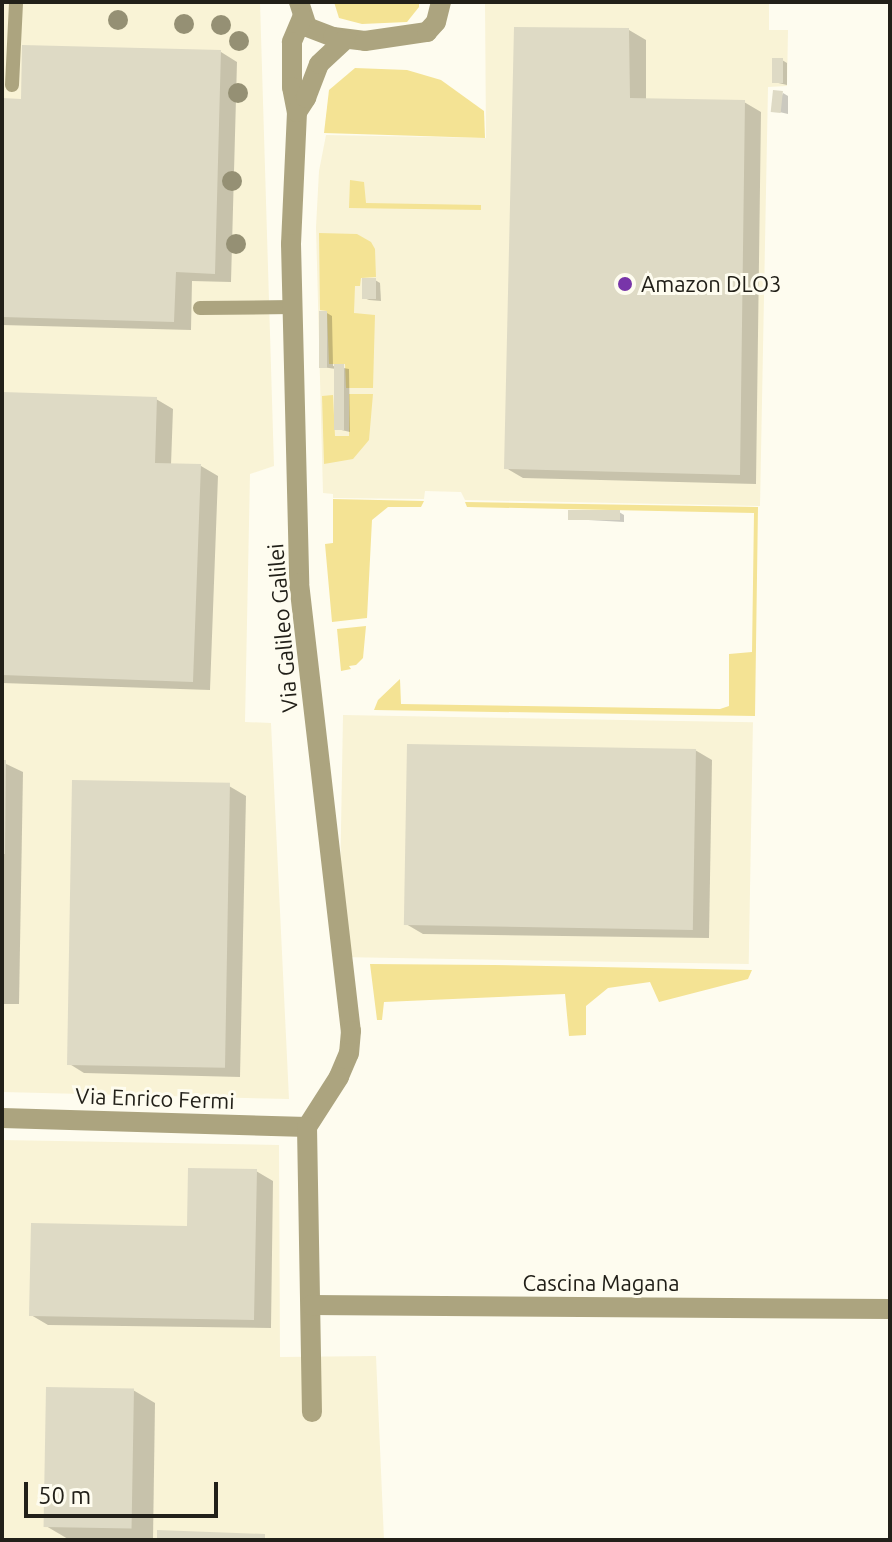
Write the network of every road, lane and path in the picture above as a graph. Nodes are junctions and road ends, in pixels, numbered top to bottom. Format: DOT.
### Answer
graph roads {
  1 [pos="16,2"];
  2 [pos="441,2"];
  3 [pos="300,10"];
  4 [pos="345,40"];
  5 [pos="12,85"];
  6 [pos="297,112"];
  7 [pos="292,307"];
  8 [pos="200,308"];
  9 [pos="2,1118"];
  10 [pos="307,1127"];
  11 [pos="311,1305"];
  12 [pos="890,1309"];
  13 [pos="312,1412"];
  1 -- 5 [label="lane"];
  2 -- 4 [label="street"];
  3 -- 4 [label="street"];
  3 -- 6 [label="street"];
  4 -- 6 [label="street"];
  6 -- 7 [label="street, Via Galileo Galilei"];
  7 -- 8 [label="lane"];
  7 -- 10 [label="street, Via Galileo Galilei"];
  9 -- 10 [label="street, Via Enrico Fermi"];
  10 -- 11 [label="street"];
  11 -- 12 [label="street, Cascina Magana"];
  11 -- 13 [label="street"];
}
